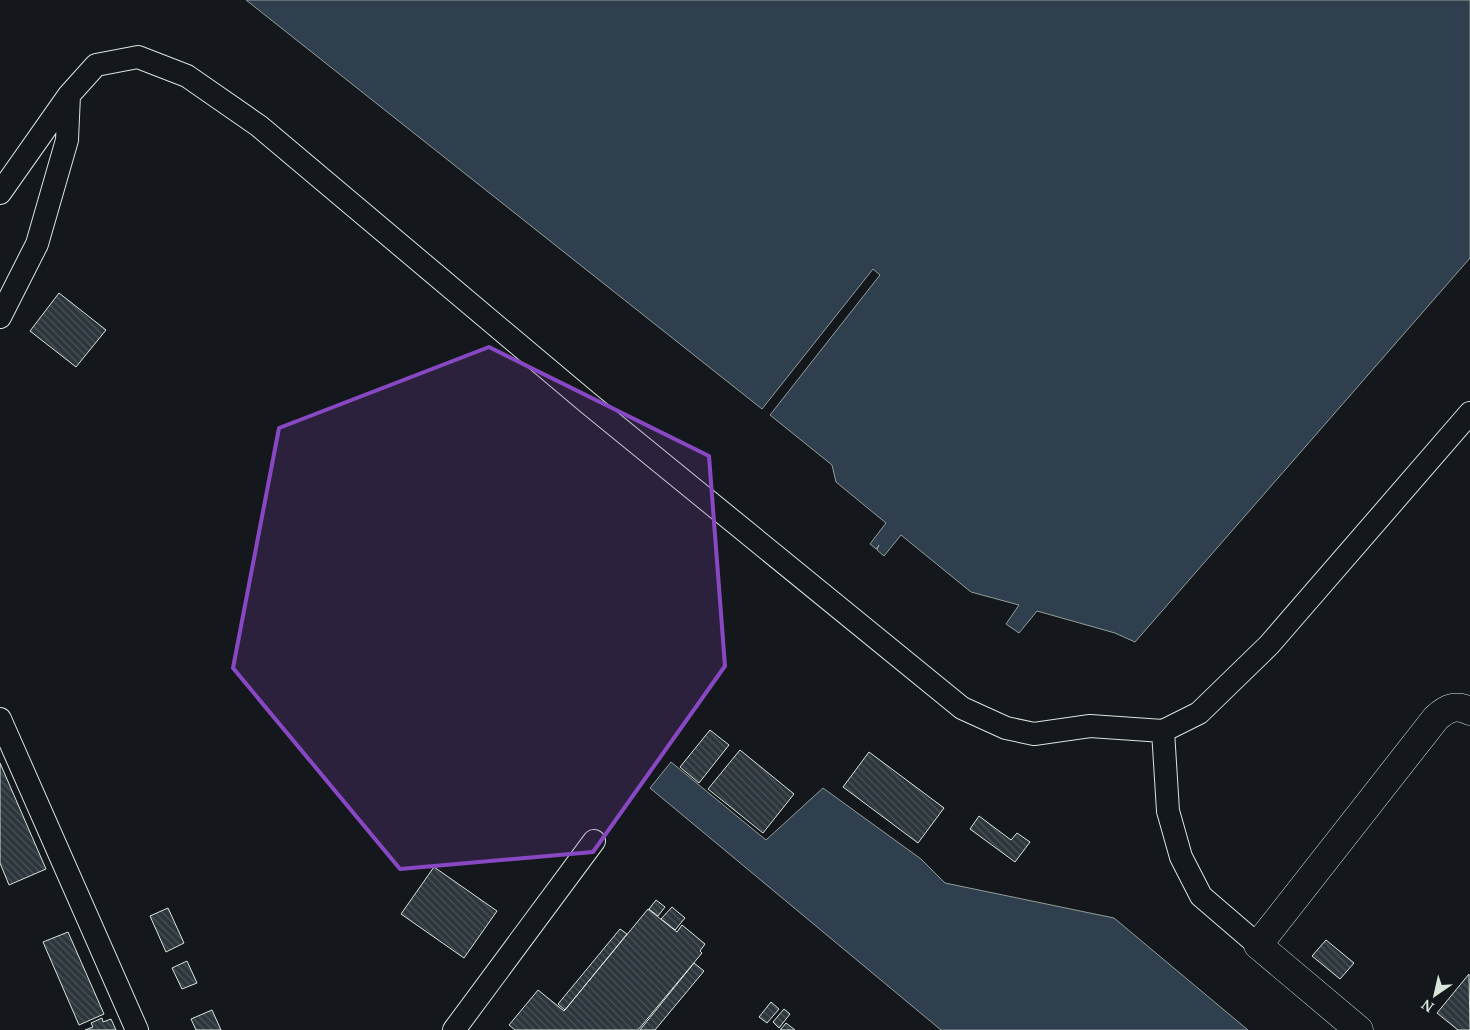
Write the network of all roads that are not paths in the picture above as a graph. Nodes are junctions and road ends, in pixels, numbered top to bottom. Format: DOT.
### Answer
graph roads {
  1 [pos="69,95"];
  2 [pos="0,193"];
  3 [pos="0,317"];
  4 [pos="1470,413"];
  5 [pos="1470,711"];
  6 [pos="0,719"];
  7 [pos="1163,731"];
  8 [pos="594,841"];
  9 [pos="1258,945"];
  10 [pos="137,1030"];
  11 [pos="454,1030"];
  12 [pos="1359,1030"];
  1 -- 2 [label="street"];
  1 -- 3 [label="street"];
  1 -- 7 [label="street"];
  4 -- 7 [label="street"];
  5 -- 9 [label="street"];
  6 -- 10 [label="street"];
  7 -- 9 [label="street"];
  8 -- 11 [label="street"];
  9 -- 12 [label="street"];
}
